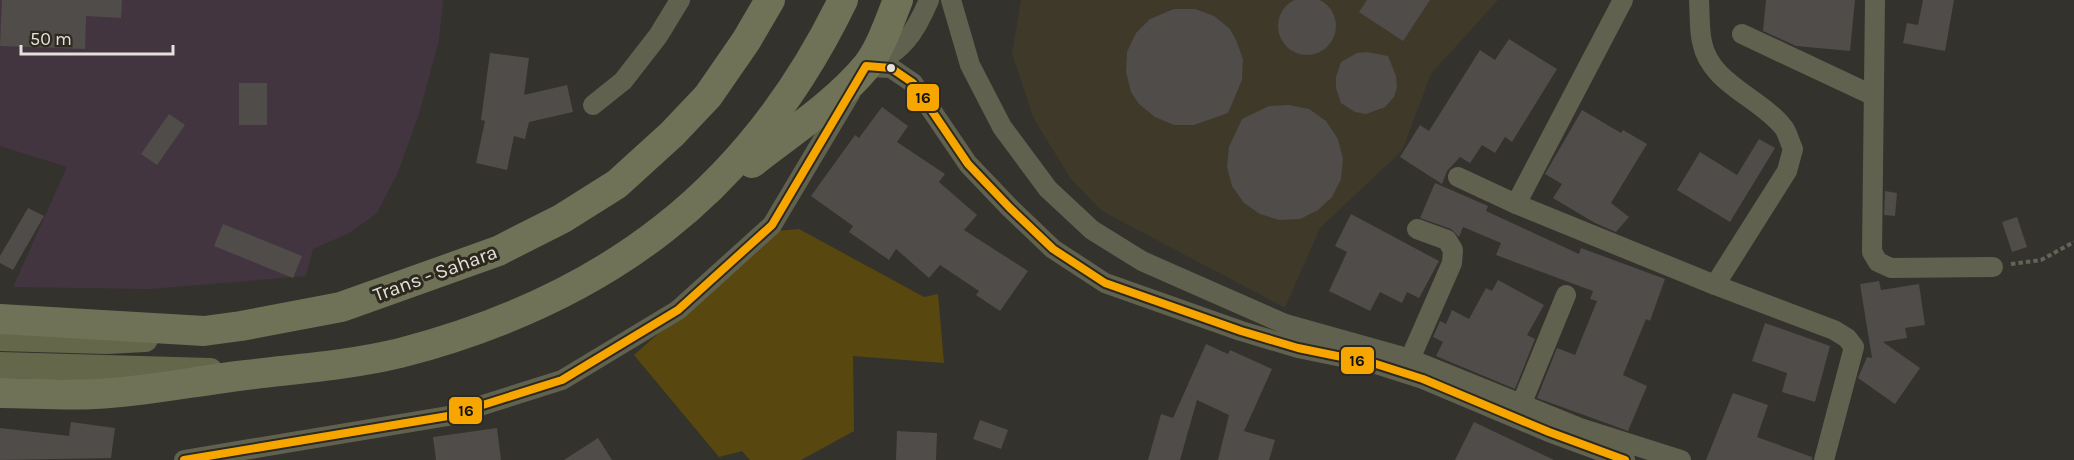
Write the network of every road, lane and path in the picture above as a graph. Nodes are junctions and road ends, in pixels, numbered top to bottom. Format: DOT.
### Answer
graph roads {
  1 [pos="680,0"];
  2 [pos="770,0"];
  3 [pos="843,0"];
  4 [pos="898,0"];
  5 [pos="929,0"];
  6 [pos="951,0"];
  7 [pos="1623,0"];
  8 [pos="1875,0"];
  9 [pos="1697,1"];
  10 [pos="1742,34"];
  11 [pos="866,66"];
  12 [pos="1872,95"];
  13 [pos="593,105"];
  14 [pos="1458,177"];
  15 [pos="1516,204"];
  16 [pos="674,222"];
  17 [pos="1417,229"];
  18 [pos="2074,242"];
  19 [pos="1993,267"];
  20 [pos="1715,285"];
  21 [pos="1566,295"];
  22 [pos="0,319"];
  23 [pos="204,330"];
  24 [pos="0,338"];
  25 [pos="1410,359"];
  26 [pos="0,365"];
  27 [pos="268,372"];
  28 [pos="0,393"];
  29 [pos="1521,405"];
  30 [pos="184,460"];
  31 [pos="1625,460"];
  32 [pos="1681,460"];
  33 [pos="1824,460"];
  1 -- 13 [label="street"];
  2 -- 23 [label="highway, Trans - Sahara"];
  3 -- 16 [label="highway"];
  4 -- 11 [label="highway"];
  5 -- 11 [label="street"];
  6 -- 25 [label="street"];
  7 -- 15 [label="street"];
  8 -- 12 [label="street"];
  9 -- 20 [label="street"];
  10 -- 12 [label="street"];
  11 -- 16 [label="highway"];
  11 -- 30 [label="street"];
  11 -- 31 [label="street"];
  12 -- 19 [label="street"];
  14 -- 15 [label="street"];
  15 -- 20 [label="street"];
  16 -- 27 [label="highway"];
  17 -- 25 [label="street"];
  18 -- 19 [label="path"];
  20 -- 33 [label="street"];
  21 -- 29 [label="street"];
  22 -- 23 [label="highway, Trans - Sahara"];
  23 -- 24 [label="main road"];
  25 -- 29 [label="street"];
  26 -- 27 [label="main road"];
  27 -- 28 [label="highway"];
  29 -- 32 [label="street"];
}
